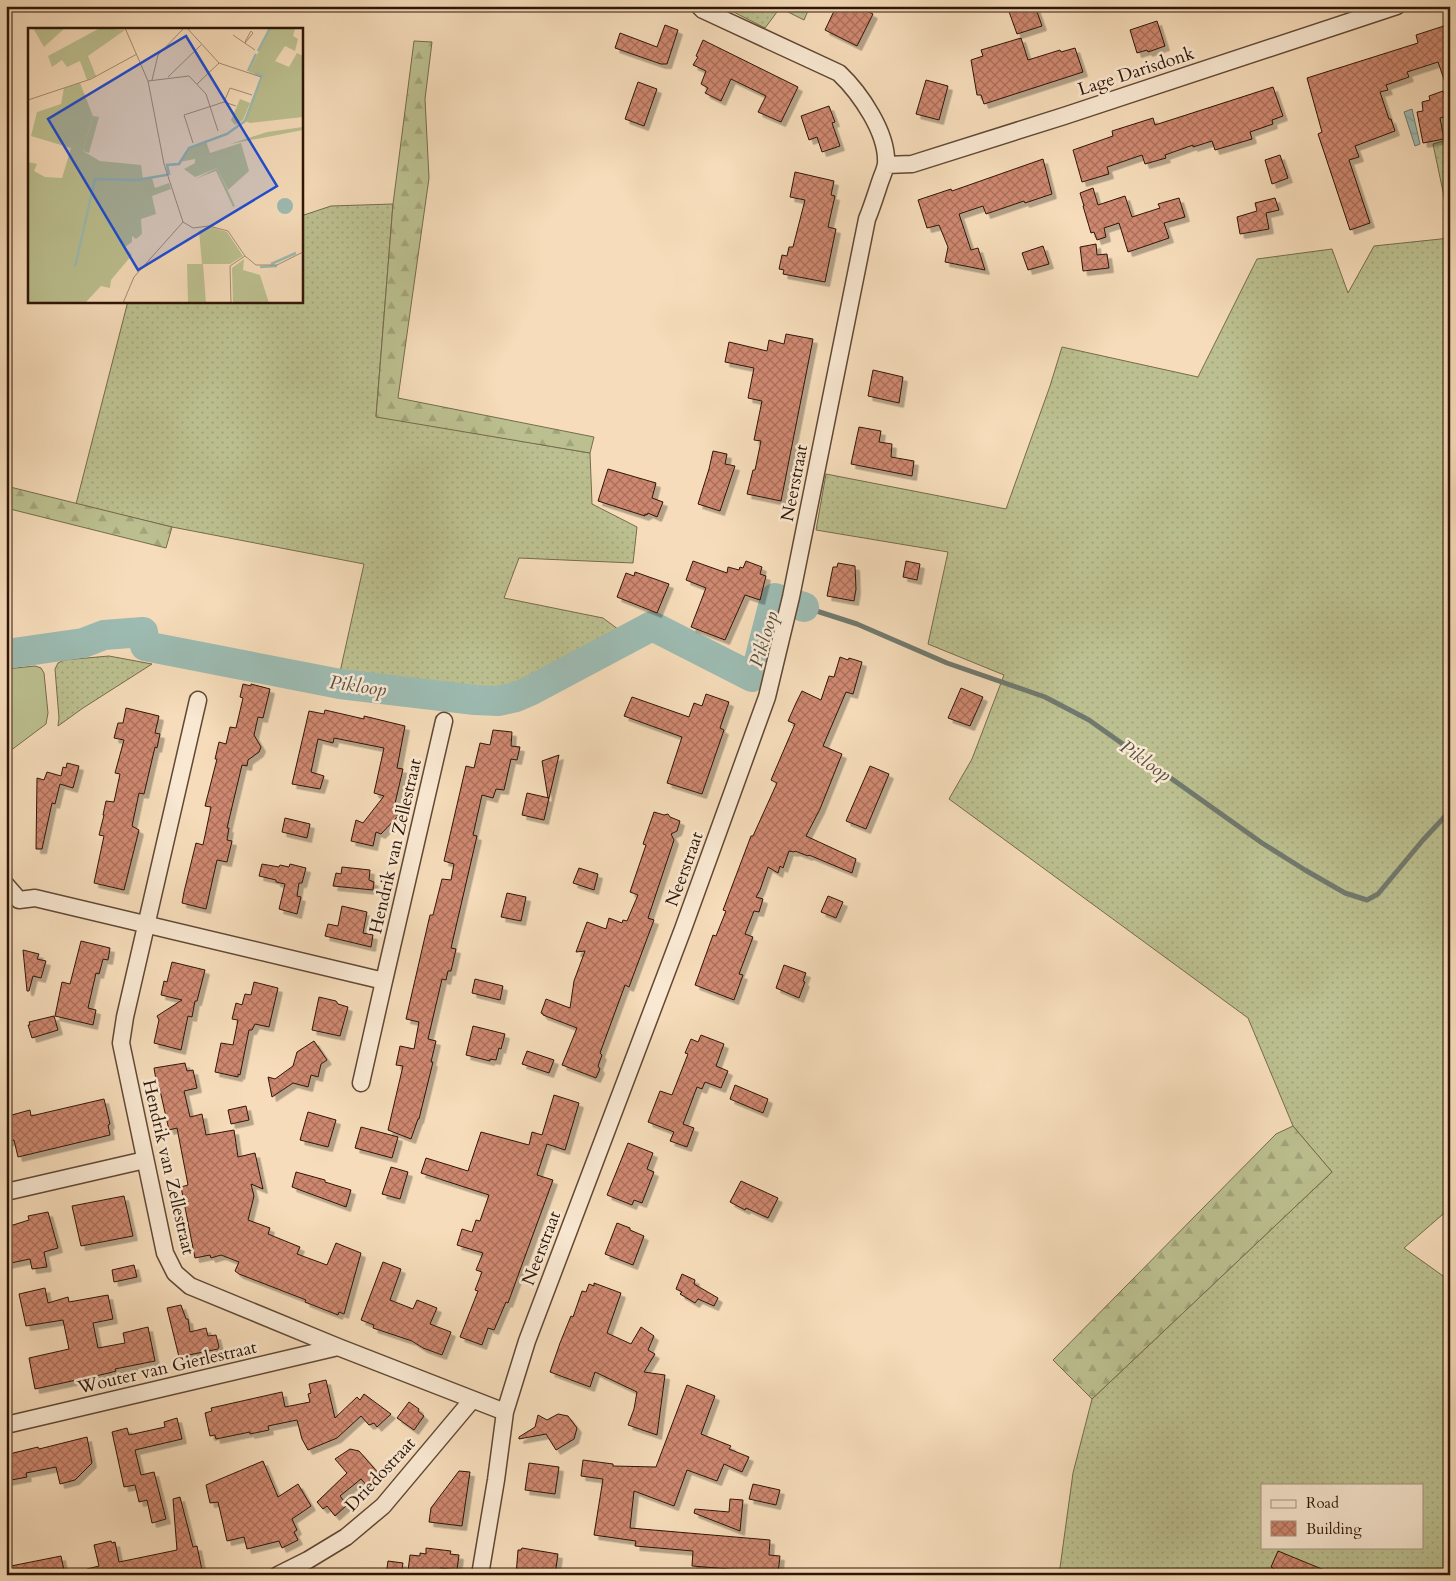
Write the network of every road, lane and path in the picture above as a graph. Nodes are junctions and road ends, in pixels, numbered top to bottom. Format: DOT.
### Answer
graph roads {
  1 [pos="699,6"];
  2 [pos="1397,6"];
  3 [pos="886,165"];
  4 [pos="198,700"];
  5 [pos="444,721"];
  6 [pos="6,885"];
  7 [pos="13,903"];
  8 [pos="147,924"];
  9 [pos="384,981"];
  10 [pos="361,1083"];
  11 [pos="145,1160"];
  12 [pos="6,1192"];
  13 [pos="338,1347"];
  14 [pos="472,1400"];
  15 [pos="505,1412"];
  16 [pos="6,1425"];
  17 [pos="278,1575"];
  18 [pos="480,1575"];
  1 -- 3 [label="street"];
  2 -- 3 [label="street, Lage Darisdonk"];
  3 -- 15 [label="street, Neerstraat"];
  4 -- 8 [label="street, Hendrik van Zellestraat"];
  5 -- 9 [label="street, Hendrik van Zellestraat"];
  6 -- 7 [label="street"];
  7 -- 8 [label="street"];
  8 -- 9 [label="street"];
  8 -- 11 [label="street, Hendrik van Zellestraat"];
  9 -- 10 [label="street, Hendrik van Zellestraat"];
  11 -- 12 [label="street"];
  11 -- 13 [label="street, Hendrik van Zellestraat"];
  13 -- 14 [label="street, Hendrik van Zellestraat"];
  13 -- 16 [label="street, Wouter van Gierlestraat"];
  14 -- 15 [label="street, Hendrik van Zellestraat"];
  14 -- 17 [label="street, Driedostraat"];
  15 -- 18 [label="street, Neerstraat"];
}
